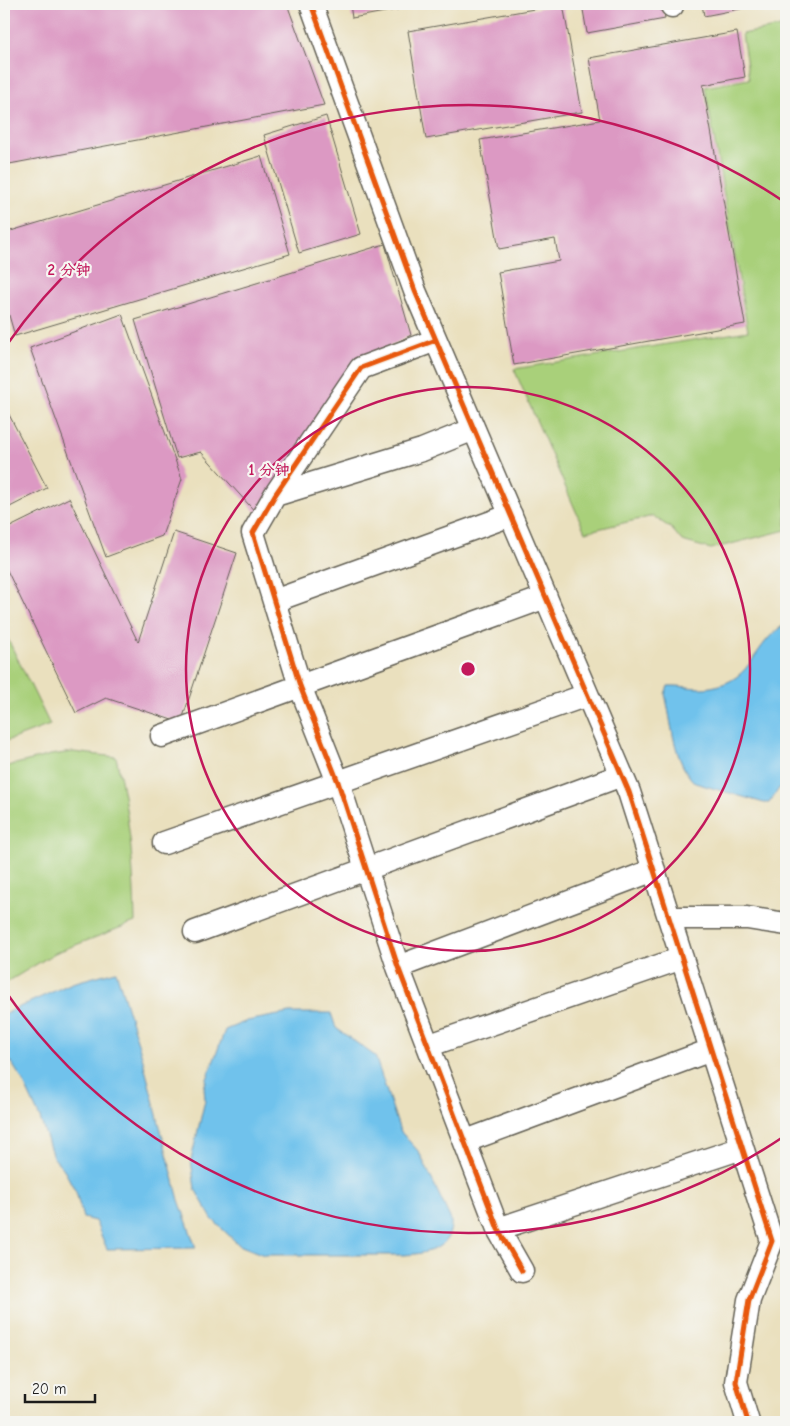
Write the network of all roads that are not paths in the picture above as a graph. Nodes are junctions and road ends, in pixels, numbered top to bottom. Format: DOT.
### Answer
graph roads {
  1 [pos="311,4"];
  2 [pos="436,340"];
  3 [pos="474,429"];
  4 [pos="275,496"];
  5 [pos="511,516"];
  6 [pos="546,597"];
  7 [pos="274,601"];
  8 [pos="300,686"];
  9 [pos="587,695"];
  10 [pos="162,736"];
  11 [pos="622,775"];
  12 [pos="338,782"];
  13 [pos="164,843"];
  14 [pos="367,869"];
  15 [pos="654,870"];
  16 [pos="669,918"];
  17 [pos="786,923"];
  18 [pos="195,932"];
  19 [pos="682,958"];
  20 [pos="398,967"];
  21 [pos="430,1045"];
  22 [pos="711,1050"];
  23 [pos="466,1141"];
  24 [pos="742,1148"];
  25 [pos="498,1229"];
  26 [pos="779,1239"];
  27 [pos="522,1271"];
  28 [pos="748,1422"];
  1 -- 2 [label="street"];
  2 -- 3 [label="street"];
  2 -- 4 [label="street"];
  3 -- 4 [label="street"];
  3 -- 5 [label="street"];
  4 -- 7 [label="street"];
  5 -- 6 [label="street"];
  5 -- 7 [label="street"];
  6 -- 8 [label="street"];
  6 -- 9 [label="street"];
  7 -- 8 [label="street"];
  8 -- 10 [label="street"];
  8 -- 12 [label="street"];
  9 -- 11 [label="street"];
  9 -- 12 [label="street"];
  11 -- 14 [label="street"];
  11 -- 15 [label="street"];
  12 -- 13 [label="street"];
  12 -- 14 [label="street"];
  14 -- 18 [label="street"];
  14 -- 20 [label="street"];
  15 -- 16 [label="street"];
  15 -- 20 [label="street"];
  16 -- 17 [label="street"];
  16 -- 19 [label="street"];
  19 -- 21 [label="street"];
  19 -- 22 [label="street"];
  20 -- 21 [label="street"];
  21 -- 23 [label="street"];
  22 -- 23 [label="street"];
  22 -- 24 [label="street"];
  23 -- 25 [label="street"];
  24 -- 25 [label="street"];
  24 -- 26 [label="street"];
  25 -- 27 [label="street"];
  26 -- 28 [label="street"];
}
